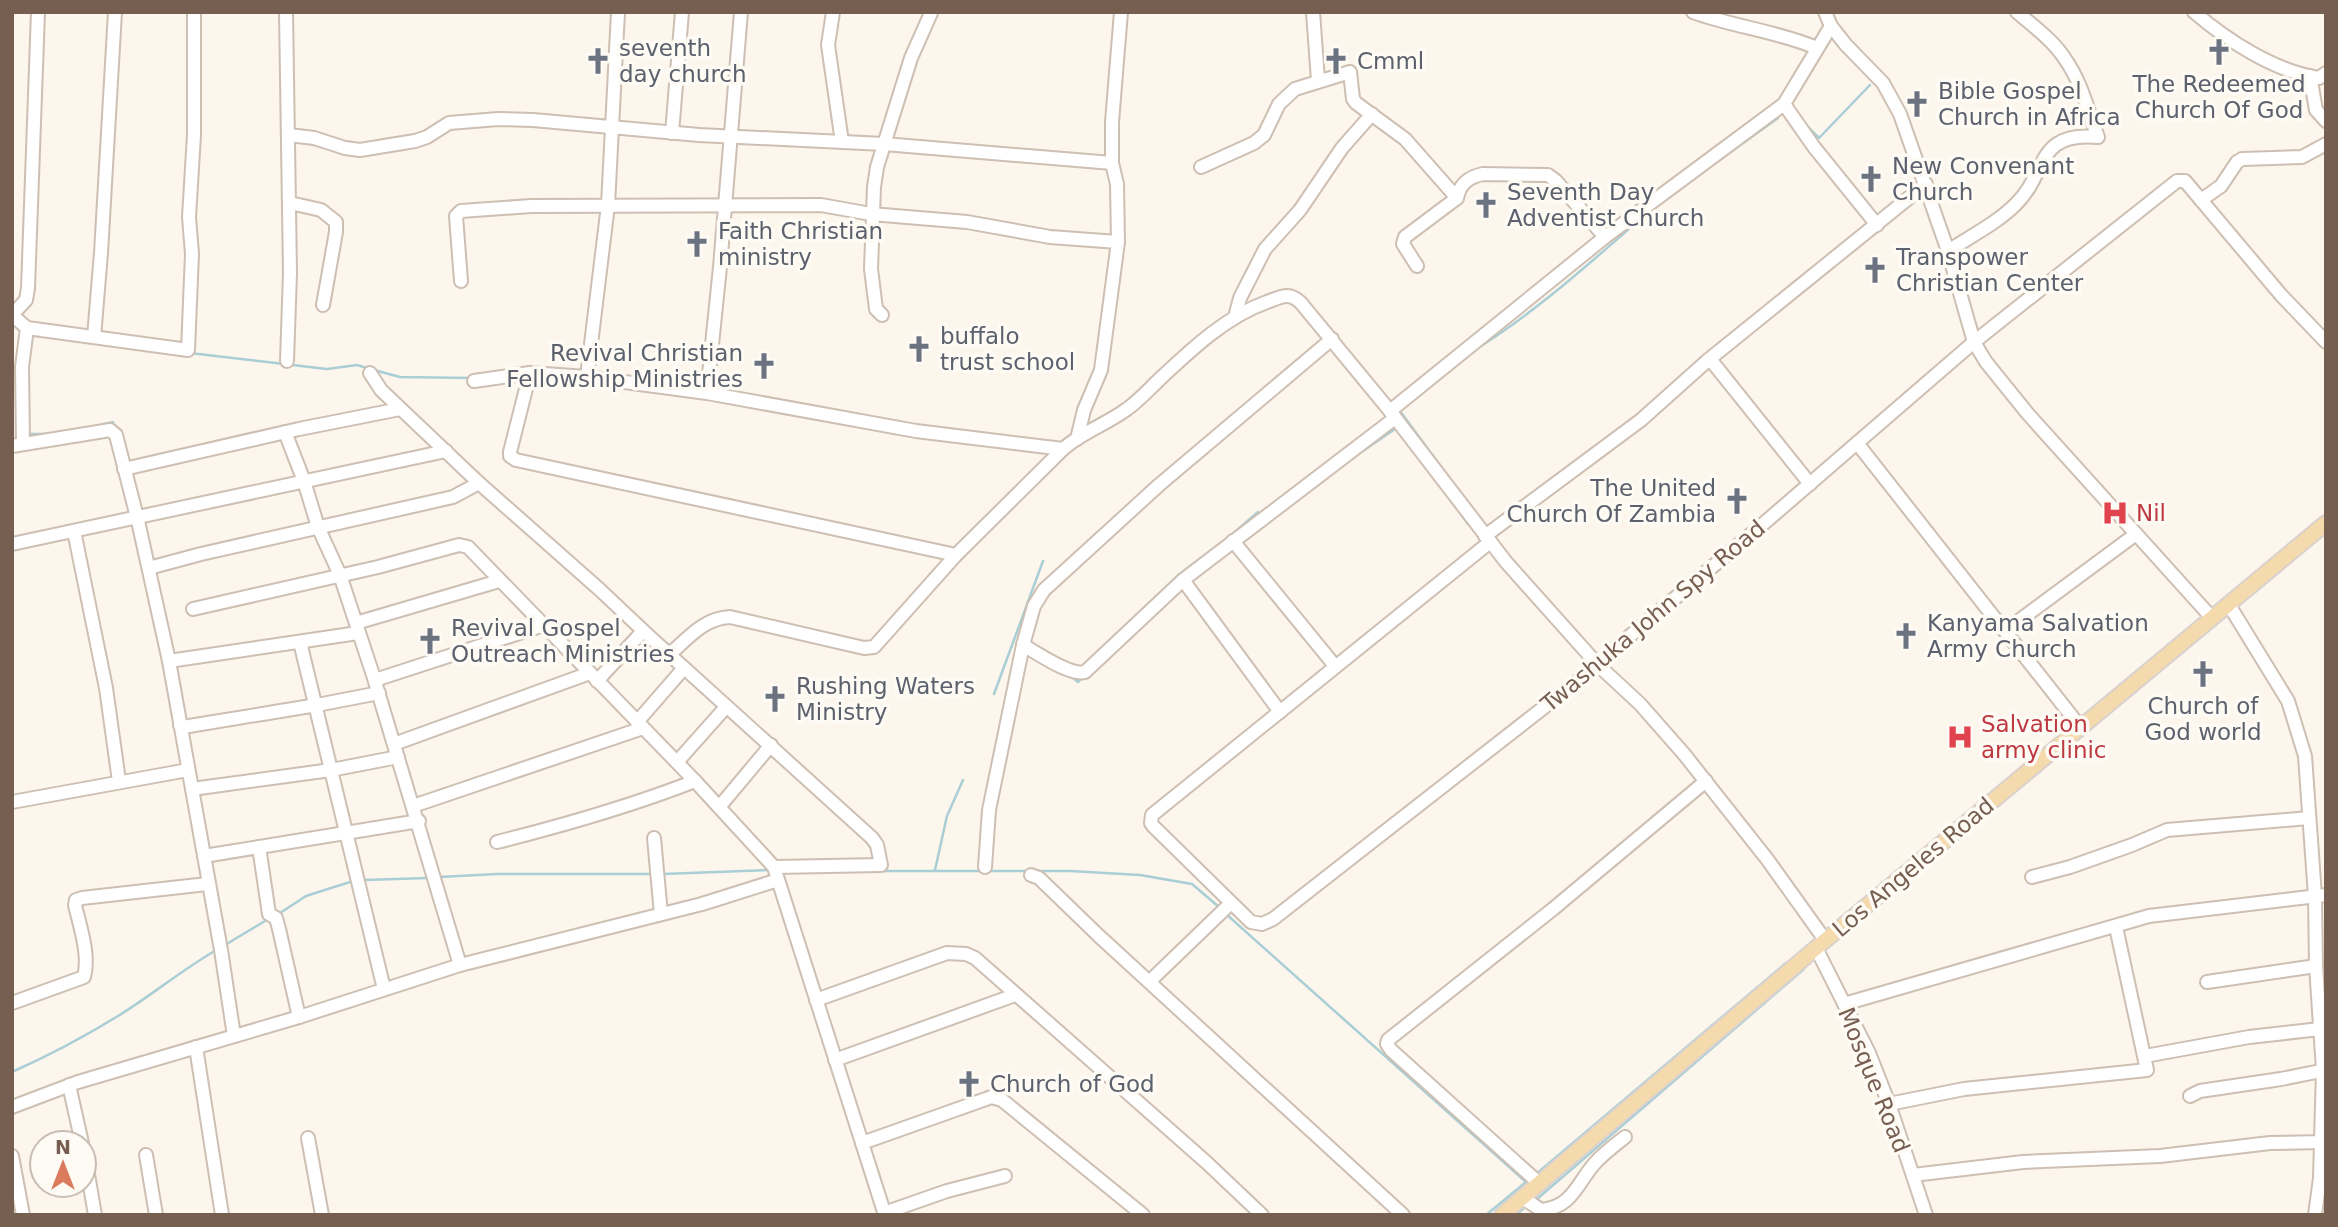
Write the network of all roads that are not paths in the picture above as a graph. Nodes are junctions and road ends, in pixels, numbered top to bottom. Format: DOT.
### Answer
graph roads {
  1 [pos="38,12"];
  2 [pos="115,12"];
  3 [pos="194,12"];
  4 [pos="286,12"];
  5 [pos="618,12"];
  6 [pos="682,12"];
  7 [pos="741,12"];
  8 [pos="832,12"];
  9 [pos="931,12"];
  10 [pos="1121,12"];
  11 [pos="1313,12"];
  12 [pos="1693,12"];
  13 [pos="1825,12"];
  14 [pos="2017,12"];
  15 [pos="2194,12"];
  16 [pos="1831,26"];
  17 [pos="1817,48"];
  18 [pos="2325,74"];
  19 [pos="2310,76"];
  20 [pos="1318,80"];
  21 [pos="1784,104"];
  22 [pos="1372,114"];
  23 [pos="2326,121"];
  24 [pos="612,126"];
  25 [pos="672,133"];
  26 [pos="289,135"];
  27 [pos="731,137"];
  28 [pos="842,142"];
  29 [pos="884,144"];
  30 [pos="2326,144"];
  31 [pos="1112,163"];
  32 [pos="1201,167"];
  33 [pos="1926,184"];
  34 [pos="1457,198"];
  35 [pos="2201,200"];
  36 [pos="290,203"];
  37 [pos="608,205"];
  38 [pos="724,206"];
  39 [pos="871,214"];
  40 [pos="1877,225"];
  41 [pos="1605,237"];
  42 [pos="1118,242"];
  43 [pos="1948,251"];
  44 [pos="1417,265"];
  45 [pos="461,281"];
  46 [pos="323,305"];
  47 [pos="12,315"];
  48 [pos="882,315"];
  49 [pos="1235,317"];
  50 [pos="27,328"];
  51 [pos="94,337"];
  52 [pos="1332,340"];
  53 [pos="1973,342"];
  54 [pos="2326,342"];
  55 [pos="1710,359"];
  56 [pos="287,361"];
  57 [pos="17,368"];
  58 [pos="370,373"];
  59 [pos="530,373"];
  60 [pos="587,377"];
  61 [pos="474,381"];
  62 [pos="706,393"];
  63 [pos="400,409"];
  64 [pos="1392,414"];
  65 [pos="285,432"];
  66 [pos="1077,439"];
  67 [pos="1857,443"];
  68 [pos="18,445"];
  69 [pos="1063,450"];
  70 [pos="446,451"];
  71 [pos="124,470"];
  72 [pos="304,481"];
  73 [pos="479,483"];
  74 [pos="1810,484"];
  75 [pos="137,517"];
  76 [pos="2326,523"];
  77 [pos="318,527"];
  78 [pos="74,531"];
  79 [pos="2136,534"];
  80 [pos="1488,539"];
  81 [pos="1233,541"];
  82 [pos="12,544"];
  83 [pos="956,555"];
  84 [pos="149,568"];
  85 [pos="341,575"];
  86 [pos="499,580"];
  87 [pos="1183,580"];
  88 [pos="2229,604"];
  89 [pos="193,608"];
  90 [pos="2212,618"];
  91 [pos="544,625"];
  92 [pos="357,628"];
  93 [pos="643,631"];
  94 [pos="2005,631"];
  95 [pos="300,642"];
  96 [pos="1023,645"];
  97 [pos="669,655"];
  98 [pos="169,661"];
  99 [pos="1598,665"];
  100 [pos="1335,666"];
  101 [pos="684,668"];
  102 [pos="594,677"];
  103 [pos="377,686"];
  104 [pos="317,705"];
  105 [pos="726,707"];
  106 [pos="1280,712"];
  107 [pos="180,724"];
  108 [pos="640,725"];
  109 [pos="2081,728"];
  110 [pos="394,744"];
  111 [pos="771,745"];
  112 [pos="398,757"];
  113 [pos="677,762"];
  114 [pos="188,770"];
  115 [pos="331,770"];
  116 [pos="119,781"];
  117 [pos="695,781"];
  118 [pos="1706,781"];
  119 [pos="192,789"];
  120 [pos="12,802"];
  121 [pos="413,806"];
  122 [pos="720,806"];
  123 [pos="2309,818"];
  124 [pos="419,821"];
  125 [pos="347,833"];
  126 [pos="654,838"];
  127 [pos="497,842"];
  128 [pos="260,847"];
  129 [pos="204,856"];
  130 [pos="774,867"];
  131 [pos="985,867"];
  132 [pos="1031,875"];
  133 [pos="2032,877"];
  134 [pos="778,880"];
  135 [pos="208,884"];
  136 [pos="2321,895"];
  137 [pos="1231,903"];
  138 [pos="661,914"];
  139 [pos="2116,927"];
  140 [pos="1820,944"];
  141 [pos="460,965"];
  142 [pos="2316,966"];
  143 [pos="1150,981"];
  144 [pos="2207,982"];
  145 [pos="384,989"];
  146 [pos="1015,995"];
  147 [pos="816,1000"];
  148 [pos="12,1003"];
  149 [pos="1844,1004"];
  150 [pos="299,1017"];
  151 [pos="2320,1029"];
  152 [pos="234,1036"];
  153 [pos="196,1047"];
  154 [pos="2145,1056"];
  155 [pos="835,1060"];
  156 [pos="2324,1070"];
  157 [pos="69,1085"];
  158 [pos="2190,1096"];
  159 [pos="1889,1104"];
  160 [pos="12,1107"];
  161 [pos="79,1129"];
  162 [pos="1625,1137"];
  163 [pos="309,1138"];
  164 [pos="2324,1142"];
  165 [pos="862,1143"];
  166 [pos="146,1155"];
  167 [pos="12,1156"];
  168 [pos="1913,1175"];
  169 [pos="1005,1176"];
  170 [pos="1540,1184"];
  171 [pos="1523,1198"];
  172 [pos="884,1214"];
  173 [pos="23,1215"];
  174 [pos="156,1215"];
  175 [pos="222,1215"];
  176 [pos="321,1215"];
  177 [pos="1143,1215"];
  178 [pos="1262,1215"];
  179 [pos="1403,1215"];
  180 [pos="1502,1215"];
  181 [pos="1926,1215"];
  182 [pos="2315,1215"];
  1 -- 47 [label="street"];
  2 -- 51 [label="street"];
  3 -- 51 [label="street"];
  4 -- 26 [label="street"];
  5 -- 24 [label="street"];
  6 -- 25 [label="street"];
  7 -- 27 [label="street"];
  8 -- 28 [label="street"];
  9 -- 29 [label="street"];
  10 -- 31 [label="street"];
  11 -- 20 [label="street"];
  12 -- 17 [label="street"];
  13 -- 16 [label="street"];
  14 -- 43 [label="street"];
  15 -- 19 [label="street"];
  16 -- 17 [label="street"];
  16 -- 33 [label="street"];
  17 -- 21 [label="street"];
  18 -- 19 [label="street"];
  19 -- 23 [label="street"];
  20 -- 22 [label="street"];
  20 -- 32 [label="street"];
  21 -- 40 [label="street"];
  21 -- 41 [label="street"];
  22 -- 34 [label="street"];
  22 -- 49 [label="street"];
  24 -- 25 [label="street"];
  24 -- 26 [label="street"];
  24 -- 37 [label="street"];
  25 -- 27 [label="street"];
  26 -- 36 [label="street"];
  27 -- 28 [label="street"];
  27 -- 38 [label="street"];
  28 -- 29 [label="street"];
  29 -- 31 [label="street"];
  29 -- 39 [label="street"];
  30 -- 35 [label="street"];
  31 -- 42 [label="street"];
  33 -- 40 [label="street"];
  33 -- 43 [label="street"];
  34 -- 41 [label="street"];
  34 -- 44 [label="street"];
  35 -- 53 [label="street, Twashuka John Spy Road"];
  35 -- 54 [label="street"];
  36 -- 46 [label="street"];
  36 -- 56 [label="street"];
  37 -- 38 [label="street"];
  37 -- 45 [label="street"];
  37 -- 60 [label="street"];
  38 -- 39 [label="street"];
  38 -- 62 [label="street"];
  39 -- 42 [label="street"];
  39 -- 48 [label="street"];
  40 -- 55 [label="street"];
  41 -- 64 [label="street"];
  42 -- 66 [label="street"];
  43 -- 53 [label="street"];
  47 -- 50 [label="street"];
  49 -- 52 [label="street, Mosque Road"];
  49 -- 66 [label="street"];
  50 -- 51 [label="street"];
  50 -- 57 [label="street"];
  52 -- 64 [label="street, Mosque Road"];
  52 -- 96 [label="street"];
  53 -- 67 [label="street, Twashuka John Spy Road"];
  53 -- 79 [label="street"];
  55 -- 74 [label="street"];
  55 -- 80 [label="street"];
  57 -- 68 [label="street"];
  58 -- 63 [label="street"];
  59 -- 60 [label="street"];
  59 -- 61 [label="street"];
  59 -- 83 [label="street"];
  60 -- 62 [label="street"];
  62 -- 69 [label="street"];
  63 -- 65 [label="street"];
  63 -- 70 [label="street"];
  64 -- 80 [label="street, Mosque Road"];
  64 -- 81 [label="street"];
  65 -- 71 [label="street"];
  65 -- 72 [label="street"];
  66 -- 69 [label="street"];
  67 -- 74 [label="street, Twashuka John Spy Road"];
  67 -- 94 [label="street"];
  68 -- 71 [label="street"];
  69 -- 83 [label="street"];
  70 -- 72 [label="street"];
  70 -- 73 [label="street"];
  71 -- 75 [label="street"];
  72 -- 75 [label="street"];
  72 -- 77 [label="street"];
  73 -- 77 [label="street"];
  73 -- 93 [label="street"];
  74 -- 99 [label="street, Twashuka John Spy Road"];
  75 -- 78 [label="street"];
  75 -- 84 [label="street"];
  76 -- 88 [label="main road, Los Angeles Road"];
  77 -- 84 [label="street"];
  77 -- 85 [label="street"];
  78 -- 82 [label="street"];
  78 -- 116 [label="street"];
  79 -- 90 [label="street"];
  79 -- 94 [label="street"];
  80 -- 99 [label="street, Mosque Road"];
  80 -- 100 [label="street"];
  81 -- 87 [label="street"];
  81 -- 100 [label="street"];
  83 -- 97 [label="street"];
  84 -- 98 [label="street"];
  85 -- 86 [label="street"];
  85 -- 89 [label="street"];
  85 -- 92 [label="street"];
  86 -- 91 [label="street"];
  86 -- 92 [label="street"];
  87 -- 96 [label="street"];
  87 -- 106 [label="street"];
  88 -- 90 [label="main road, Los Angeles Road"];
  88 -- 123 [label="street"];
  90 -- 109 [label="main road, Los Angeles Road"];
  91 -- 102 [label="street"];
  91 -- 103 [label="street"];
  92 -- 95 [label="street"];
  92 -- 103 [label="street"];
  93 -- 97 [label="street"];
  93 -- 102 [label="street"];
  94 -- 109 [label="street"];
  95 -- 98 [label="street"];
  95 -- 104 [label="street"];
  96 -- 131 [label="street"];
  97 -- 101 [label="street"];
  98 -- 107 [label="street"];
  99 -- 118 [label="street, Mosque Road"];
  99 -- 137 [label="street, Twashuka John Spy Road"];
  100 -- 106 [label="street"];
  101 -- 105 [label="street"];
  101 -- 108 [label="street"];
  102 -- 108 [label="street"];
  102 -- 110 [label="street"];
  103 -- 104 [label="street"];
  103 -- 110 [label="street"];
  104 -- 107 [label="street"];
  104 -- 115 [label="street"];
  105 -- 111 [label="street"];
  105 -- 113 [label="street"];
  106 -- 137 [label="street, Twashuka John Spy Road"];
  107 -- 114 [label="street"];
  108 -- 113 [label="street"];
  108 -- 121 [label="street"];
  109 -- 140 [label="main road, Los Angeles Road"];
  110 -- 112 [label="street"];
  111 -- 122 [label="street"];
  111 -- 130 [label="street"];
  112 -- 115 [label="street"];
  112 -- 121 [label="street"];
  113 -- 117 [label="street"];
  114 -- 116 [label="street"];
  114 -- 119 [label="street"];
  115 -- 119 [label="street"];
  115 -- 125 [label="street"];
  116 -- 120 [label="street"];
  117 -- 122 [label="street"];
  117 -- 127 [label="street"];
  118 -- 140 [label="street, Mosque Road"];
  118 -- 170 [label="street"];
  119 -- 129 [label="street"];
  121 -- 124 [label="street"];
  122 -- 130 [label="street"];
  123 -- 133 [label="street"];
  123 -- 136 [label="street"];
  124 -- 125 [label="street"];
  124 -- 141 [label="street"];
  125 -- 128 [label="street"];
  125 -- 145 [label="street"];
  126 -- 138 [label="street"];
  128 -- 129 [label="street"];
  128 -- 150 [label="street"];
  129 -- 135 [label="street"];
  130 -- 134 [label="street"];
  132 -- 143 [label="street"];
  134 -- 138 [label="street"];
  134 -- 147 [label="street"];
  135 -- 148 [label="street"];
  135 -- 152 [label="street"];
  136 -- 139 [label="street"];
  136 -- 142 [label="street"];
  137 -- 143 [label="street"];
  138 -- 141 [label="street"];
  139 -- 149 [label="street"];
  139 -- 154 [label="street"];
  140 -- 149 [label="street, Mosque Road"];
  140 -- 170 [label="main road, Los Angeles Road"];
  141 -- 145 [label="street"];
  142 -- 144 [label="street"];
  142 -- 151 [label="street"];
  143 -- 179 [label="street"];
  145 -- 150 [label="street"];
  146 -- 147 [label="street"];
  146 -- 155 [label="street"];
  146 -- 178 [label="street"];
  147 -- 155 [label="street"];
  149 -- 159 [label="street, Mosque Road"];
  150 -- 152 [label="street"];
  151 -- 154 [label="street"];
  151 -- 156 [label="street"];
  152 -- 153 [label="street"];
  153 -- 157 [label="street"];
  153 -- 175 [label="street"];
  154 -- 159 [label="street"];
  155 -- 165 [label="street"];
  156 -- 158 [label="street"];
  156 -- 164 [label="street"];
  157 -- 160 [label="street"];
  157 -- 161 [label="street"];
  159 -- 168 [label="street, Mosque Road"];
  162 -- 171 [label="street"];
  163 -- 176 [label="street"];
  164 -- 168 [label="street"];
  164 -- 182 [label="street"];
  165 -- 172 [label="street"];
  165 -- 177 [label="street"];
  166 -- 174 [label="street"];
  167 -- 173 [label="street"];
  168 -- 181 [label="street, Mosque Road"];
  169 -- 172 [label="street"];
  170 -- 171 [label="main road, Los Angeles Road"];
  171 -- 180 [label="main road, Los Angeles Road"];
}
